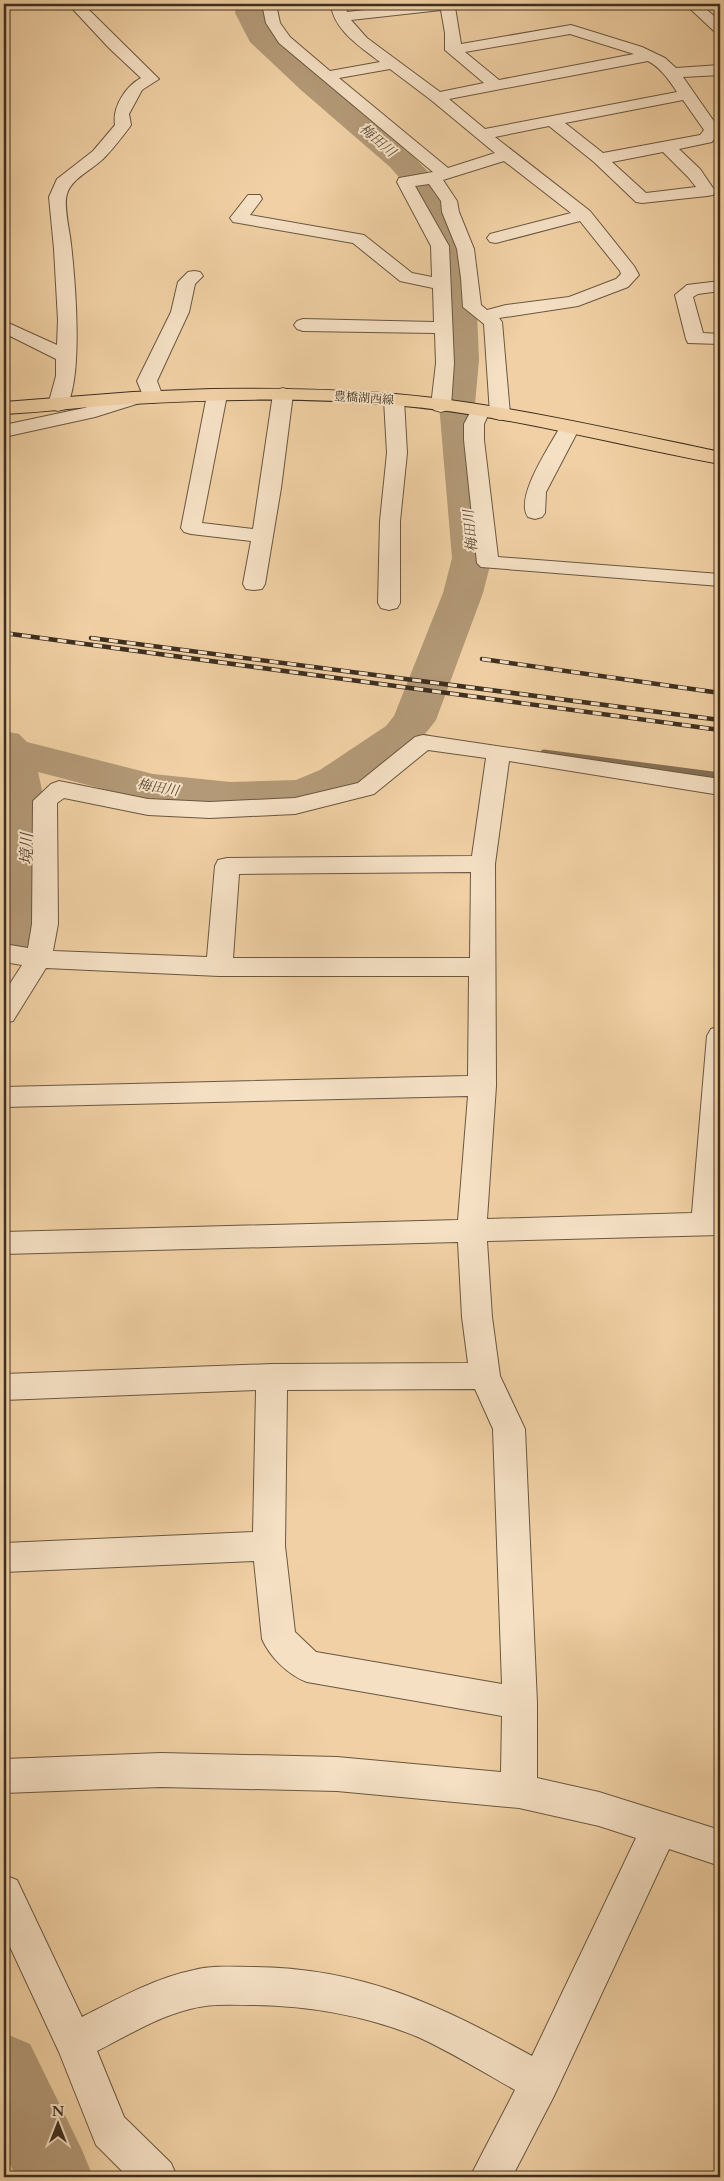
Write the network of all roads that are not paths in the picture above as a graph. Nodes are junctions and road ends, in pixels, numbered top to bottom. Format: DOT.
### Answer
graph roads {
  1 [pos="75,4"];
  2 [pos="269,4"];
  3 [pos="447,4"];
  4 [pos="451,4"];
  5 [pos="692,4"];
  6 [pos="402,7"];
  7 [pos="341,10"];
  8 [pos="720,29"];
  9 [pos="453,50"];
  10 [pos="650,56"];
  11 [pos="391,64"];
  12 [pos="720,70"];
  13 [pos="672,73"];
  14 [pos="327,76"];
  15 [pos="495,85"];
  16 [pos="686,95"];
  17 [pos="437,97"];
  18 [pos="552,121"];
  19 [pos="484,134"];
  20 [pos="666,146"];
  21 [pos="507,155"];
  22 [pos="600,159"];
  23 [pos="435,177"];
  24 [pos="707,190"];
  25 [pos="254,199"];
  26 [pos="720,203"];
  27 [pos="584,215"];
  28 [pos="496,238"];
  29 [pos="194,276"];
  30 [pos="442,284"];
  31 [pos="720,286"];
  32 [pos="484,316"];
  33 [pos="303,325"];
  34 [pos="4,326"];
  35 [pos="443,328"];
  36 [pos="720,339"];
  37 [pos="67,357"];
  38 [pos="283,394"];
  39 [pos="217,396"];
  40 [pos="145,397"];
  41 [pos="394,400"];
  42 [pos="58,405"];
  43 [pos="444,406"];
  44 [pos="4,408"];
  45 [pos="485,412"];
  46 [pos="570,427"];
  47 [pos="4,431"];
  48 [pos="720,458"];
  49 [pos="535,513"];
  50 [pos="262,536"];
  51 [pos="720,580"];
  52 [pos="254,584"];
  53 [pos="388,603"];
  54 [pos="499,752"];
  55 [pos="720,787"];
  56 [pos="483,864"];
  57 [pos="4,953"];
  58 [pos="39,959"];
  59 [pos="219,967"];
  60 [pos="483,967"];
  61 [pos="4,1014"];
  62 [pos="720,1036"];
  63 [pos="482,1086"];
  64 [pos="4,1097"];
  65 [pos="713,1224"];
  66 [pos="472,1231"];
  67 [pos="4,1243"];
  68 [pos="485,1376"];
  69 [pos="272,1377"];
  70 [pos="4,1387"];
  71 [pos="269,1546"];
  72 [pos="4,1558"];
  73 [pos="520,1703"];
  74 [pos="4,1776"];
  75 [pos="519,1791"];
  76 [pos="660,1828"];
  77 [pos="720,1848"];
  78 [pos="4,1893"];
  79 [pos="74,2042"];
  80 [pos="540,2082"];
  81 [pos="157,2177"];
  82 [pos="490,2177"];
  1 -- 37 [label="street"];
  2 -- 14 [label="street"];
  3 -- 4 [label="street"];
  3 -- 6 [label="street"];
  3 -- 9 [label="street"];
  5 -- 8 [label="street"];
  6 -- 7 [label="street"];
  7 -- 11 [label="street"];
  9 -- 10 [label="street"];
  9 -- 15 [label="street"];
  10 -- 13 [label="street"];
  10 -- 15 [label="street"];
  11 -- 14 [label="street"];
  11 -- 17 [label="street"];
  12 -- 13 [label="street"];
  13 -- 16 [label="street"];
  14 -- 23 [label="street"];
  15 -- 17 [label="street"];
  16 -- 18 [label="street"];
  16 -- 20 [label="street"];
  17 -- 19 [label="street"];
  18 -- 19 [label="street"];
  18 -- 22 [label="street"];
  19 -- 21 [label="street"];
  20 -- 22 [label="street"];
  20 -- 24 [label="street"];
  21 -- 23 [label="street"];
  21 -- 27 [label="street"];
  22 -- 24 [label="street"];
  23 -- 30 [label="street"];
  23 -- 32 [label="street"];
  24 -- 26 [label="street"];
  25 -- 30 [label="street"];
  27 -- 28 [label="street"];
  27 -- 32 [label="street"];
  29 -- 40 [label="street"];
  30 -- 35 [label="street"];
  31 -- 36 [label="street"];
  32 -- 45 [label="street"];
  33 -- 35 [label="street"];
  34 -- 37 [label="street"];
  35 -- 43 [label="street"];
  37 -- 42 [label="street"];
  38 -- 39 [label="main road, 豊橋湖西線"];
  38 -- 41 [label="main road, 豊橋湖西線"];
  38 -- 50 [label="street"];
  39 -- 40 [label="main road, 豊橋湖西線"];
  39 -- 50 [label="street"];
  40 -- 42 [label="main road, 豊橋湖西線"];
  40 -- 47 [label="street"];
  41 -- 43 [label="main road, 豊橋湖西線"];
  41 -- 53 [label="street"];
  42 -- 44 [label="main road, 豊橋湖西線"];
  43 -- 45 [label="main road, 豊橋湖西線"];
  45 -- 46 [label="main road, 豊橋湖西線"];
  45 -- 51 [label="street"];
  46 -- 48 [label="main road, 豊橋湖西線"];
  46 -- 49 [label="street"];
  50 -- 52 [label="street"];
  54 -- 55 [label="street"];
  54 -- 56 [label="street"];
  54 -- 58 [label="street"];
  56 -- 59 [label="street"];
  56 -- 60 [label="street"];
  57 -- 58 [label="street"];
  58 -- 59 [label="street"];
  58 -- 61 [label="street"];
  59 -- 60 [label="street"];
  60 -- 63 [label="street"];
  62 -- 65 [label="street"];
  63 -- 64 [label="street"];
  63 -- 66 [label="street"];
  65 -- 66 [label="street"];
  66 -- 67 [label="street"];
  66 -- 68 [label="street"];
  68 -- 69 [label="street"];
  68 -- 73 [label="street"];
  69 -- 70 [label="street"];
  69 -- 71 [label="street"];
  71 -- 72 [label="street"];
  71 -- 73 [label="street"];
  73 -- 75 [label="street"];
  74 -- 75 [label="street"];
  75 -- 76 [label="street"];
  76 -- 77 [label="street"];
  76 -- 80 [label="street"];
  78 -- 79 [label="street"];
  79 -- 80 [label="street"];
  79 -- 81 [label="street"];
  80 -- 82 [label="street"];
}
